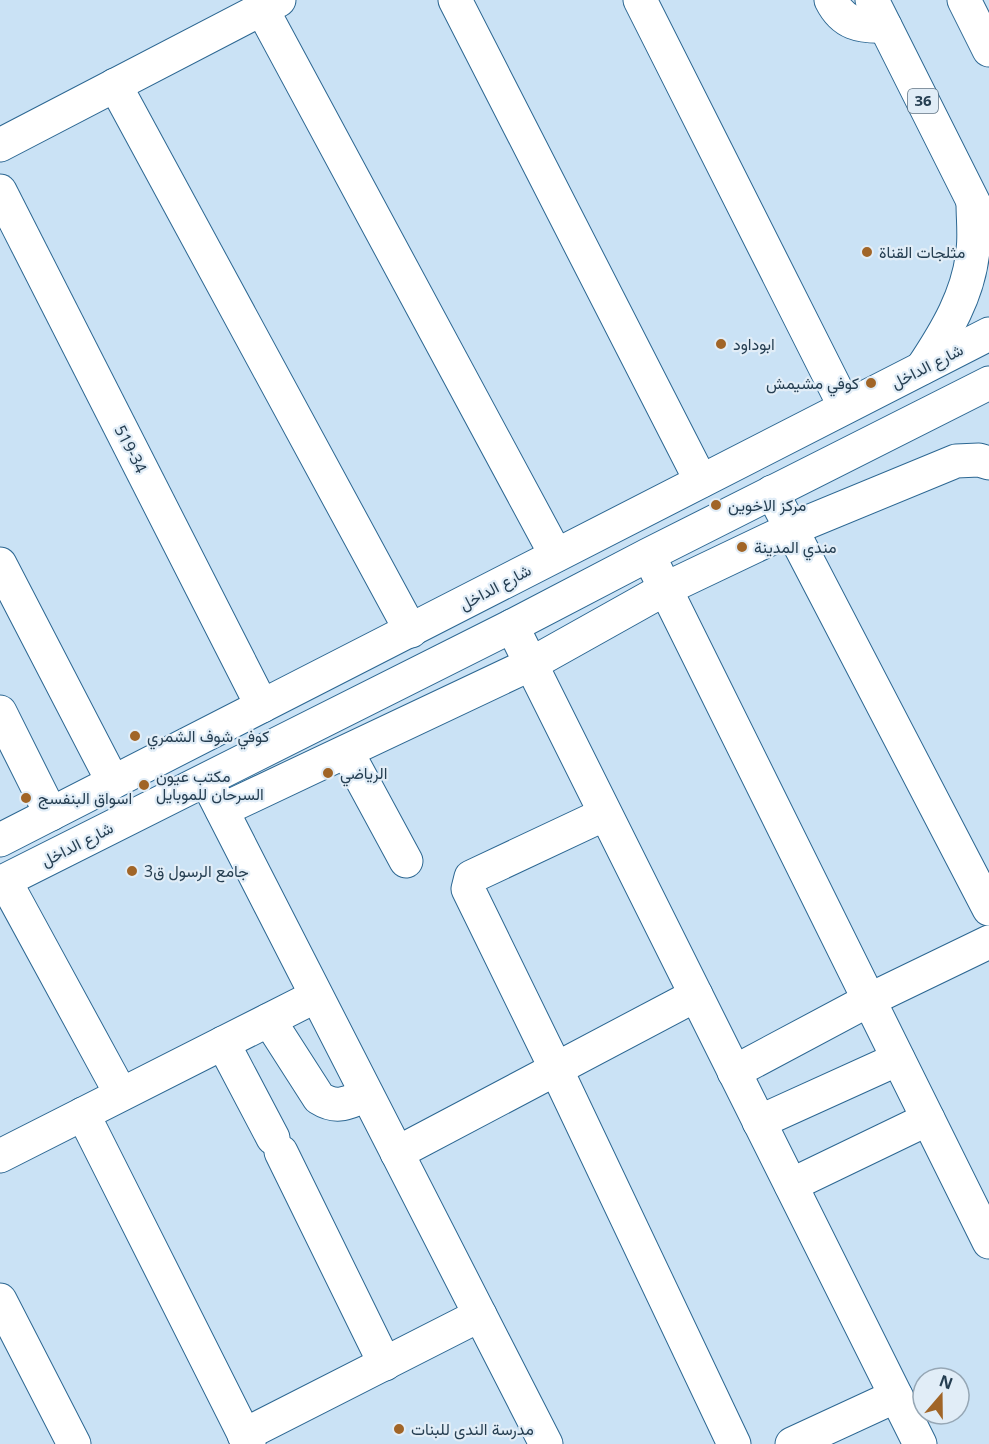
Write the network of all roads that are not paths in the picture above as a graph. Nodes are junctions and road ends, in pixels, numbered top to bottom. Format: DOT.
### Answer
graph roads {
  1 [pos="455,0"];
  2 [pos="640,0"];
  3 [pos="831,0"];
  4 [pos="964,0"];
  5 [pos="270,4"];
  6 [pos="878,13"];
  7 [pos="989,50"];
  8 [pos="115,85"];
  9 [pos="0,145"];
  10 [pos="0,191"];
  11 [pos="973,202"];
  12 [pos="989,233"];
  13 [pos="989,334"];
  14 [pos="921,368"];
  15 [pos="989,383"];
  16 [pos="956,399"];
  17 [pos="989,402"];
  18 [pos="845,407"];
  19 [pos="989,463"];
  20 [pos="701,481"];
  21 [pos="772,492"];
  22 [pos="791,529"];
  23 [pos="556,555"];
  24 [pos="648,555"];
  25 [pos="0,564"];
  26 [pos="665,589"];
  27 [pos="512,626"];
  28 [pos="411,631"];
  29 [pos="531,664"];
  30 [pos="262,706"];
  31 [pos="0,712"];
  32 [pos="347,752"];
  33 [pos="206,779"];
  34 [pos="113,782"];
  35 [pos="222,810"];
  36 [pos="51,814"];
  37 [pos="605,814"];
  38 [pos="0,840"];
  39 [pos="406,861"];
  40 [pos="2,882"];
  41 [pos="989,909"];
  42 [pos="989,942"];
  43 [pos="696,995"];
  44 [pos="316,996"];
  45 [pos="869,1000"];
  46 [pos="269,1020"];
  47 [pos="223,1043"];
  48 [pos="898,1059"];
  49 [pos="556,1069"];
  50 [pos="734,1072"];
  51 [pos="121,1094"];
  52 [pos="367,1095"];
  53 [pos="83,1114"];
  54 [pos="928,1119"];
  55 [pos="759,1122"];
  56 [pos="397,1153"];
  57 [pos="0,1156"];
  58 [pos="791,1185"];
  59 [pos="989,1242"];
  60 [pos="0,1300"];
  61 [pos="480,1315"];
  62 [pos="385,1364"];
  63 [pos="896,1395"];
  64 [pos="246,1440"];
  65 [pos="74,1444"];
  66 [pos="546,1444"];
  67 [pos="734,1444"];
  68 [pos="794,1444"];
  69 [pos="920,1444"];
  1 -- 20 [label="street"];
  2 -- 18 [label="street"];
  3 -- 6 [label="street"];
  4 -- 7 [label="street"];
  5 -- 8 [label="street"];
  5 -- 23 [label="street"];
  6 -- 11 [label="street, 36"];
  8 -- 9 [label="street"];
  8 -- 28 [label="street"];
  10 -- 30 [label="street, 519-34"];
  11 -- 12 [label="street, 36"];
  11 -- 14 [label="street"];
  13 -- 14 [label="street, شارع الداخل"];
  14 -- 18 [label="street, شارع الداخل"];
  15 -- 16 [label="street, شارع الداخل"];
  16 -- 17 [label="street"];
  16 -- 21 [label="street, شارع الداخل"];
  18 -- 20 [label="street, شارع الداخل"];
  19 -- 22 [label="street"];
  20 -- 23 [label="street, شارع الداخل"];
  21 -- 22 [label="street"];
  21 -- 24 [label="street, شارع الداخل"];
  22 -- 26 [label="street"];
  22 -- 41 [label="street"];
  23 -- 28 [label="street, شارع الداخل"];
  24 -- 26 [label="street"];
  24 -- 27 [label="street, شارع الداخل"];
  25 -- 34 [label="street"];
  26 -- 29 [label="street"];
  26 -- 45 [label="street"];
  27 -- 29 [label="street"];
  27 -- 33 [label="street, شارع الداخل"];
  28 -- 30 [label="street, شارع الداخل"];
  29 -- 32 [label="street"];
  29 -- 37 [label="street"];
  30 -- 34 [label="street, شارع الداخل"];
  31 -- 36 [label="street"];
  32 -- 35 [label="street"];
  32 -- 39 [label="street"];
  33 -- 35 [label="street"];
  33 -- 40 [label="street, شارع الداخل"];
  34 -- 36 [label="street, شارع الداخل"];
  35 -- 44 [label="street"];
  36 -- 38 [label="street, شارع الداخل"];
  37 -- 43 [label="street"];
  37 -- 49 [label="street"];
  40 -- 51 [label="street"];
  42 -- 45 [label="street"];
  43 -- 49 [label="street"];
  43 -- 50 [label="street"];
  44 -- 46 [label="street"];
  44 -- 52 [label="street"];
  45 -- 48 [label="street"];
  45 -- 50 [label="street"];
  46 -- 47 [label="street"];
  46 -- 52 [label="street"];
  47 -- 51 [label="street"];
  47 -- 62 [label="street"];
  48 -- 54 [label="street"];
  48 -- 55 [label="street"];
  49 -- 56 [label="street"];
  49 -- 67 [label="street"];
  50 -- 55 [label="street"];
  51 -- 53 [label="street"];
  52 -- 56 [label="street"];
  53 -- 57 [label="street"];
  53 -- 64 [label="street"];
  54 -- 58 [label="street"];
  54 -- 59 [label="street"];
  55 -- 58 [label="street"];
  56 -- 61 [label="street"];
  58 -- 63 [label="street"];
  60 -- 65 [label="street"];
  61 -- 62 [label="street"];
  61 -- 66 [label="street"];
  62 -- 64 [label="street"];
  63 -- 68 [label="street"];
  63 -- 69 [label="street"];
}
